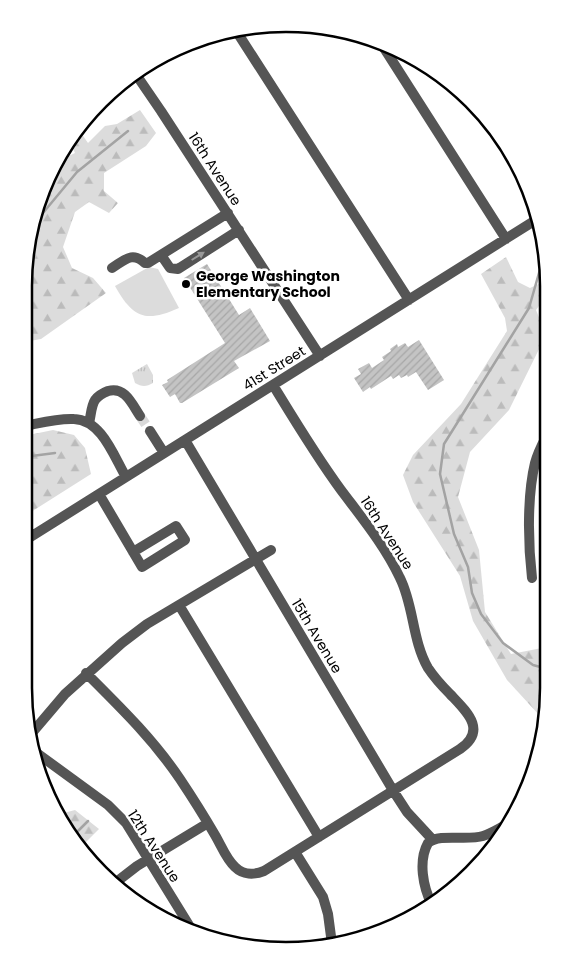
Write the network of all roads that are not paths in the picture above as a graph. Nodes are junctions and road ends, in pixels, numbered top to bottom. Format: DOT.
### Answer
graph roads {
  1 [pos="240,37"];
  2 [pos="388,54"];
  3 [pos="139,80"];
  4 [pos="228,214"];
  5 [pos="532,222"];
  6 [pos="239,230"];
  7 [pos="506,238"];
  8 [pos="161,255"];
  9 [pos="112,268"];
  10 [pos="409,300"];
  11 [pos="320,356"];
  12 [pos="273,385"];
  13 [pos="140,416"];
  14 [pos="89,423"];
  15 [pos="32,425"];
  16 [pos="150,431"];
  17 [pos="184,440"];
  18 [pos="540,451"];
  19 [pos="164,453"];
  20 [pos="126,477"];
  21 [pos="99,494"];
  22 [pos="32,536"];
  23 [pos="272,550"];
  24 [pos="133,552"];
  25 [pos="255,559"];
  26 [pos="532,578"];
  27 [pos="179,605"];
  28 [pos="86,674"];
  29 [pos="36,728"];
  30 [pos="42,757"];
  31 [pos="394,792"];
  32 [pos="208,823"];
  33 [pos="499,829"];
  34 [pos="319,837"];
  35 [pos="432,840"];
  36 [pos="295,852"];
  37 [pos="149,859"];
  38 [pos="120,880"];
  39 [pos="430,899"];
  40 [pos="187,922"];
  41 [pos="331,939"];
  1 -- 10 [label="street"];
  2 -- 7 [label="street"];
  3 -- 4 [label="street, 16th Avenue"];
  4 -- 6 [label="street, 16th Avenue"];
  4 -- 8 [label="street"];
  5 -- 7 [label="street, 41st Street"];
  8 -- 6 [label="street, one-way"];
  6 -- 11 [label="street, 16th Avenue"];
  7 -- 10 [label="street, 41st Street"];
  8 -- 9 [label="street"];
  10 -- 11 [label="street, 41st Street"];
  11 -- 12 [label="street, 41st Street"];
  12 -- 17 [label="street, 41st Street"];
  12 -- 31 [label="street, 16th Avenue"];
  13 -- 14 [label="street"];
  14 -- 15 [label="street"];
  14 -- 20 [label="street"];
  16 -- 19 [label="street"];
  17 -- 19 [label="street, 41st Street"];
  17 -- 25 [label="street, 15th Avenue"];
  18 -- 26 [label="street"];
  19 -- 20 [label="street, 41st Street"];
  20 -- 21 [label="street, 41st Street"];
  21 -- 22 [label="street, 41st Street"];
  21 -- 24 [label="street"];
  23 -- 25 [label="street"];
  24 -- 24 [label="street"];
  25 -- 27 [label="street"];
  25 -- 31 [label="street, 15th Avenue"];
  27 -- 28 [label="street"];
  27 -- 34 [label="street"];
  28 -- 29 [label="street"];
  28 -- 32 [label="street"];
  30 -- 37 [label="street, 12th Avenue"];
  31 -- 34 [label="street"];
  31 -- 35 [label="street, 15th Avenue"];
  32 -- 36 [label="street"];
  32 -- 37 [label="street"];
  33 -- 35 [label="street"];
  34 -- 36 [label="street"];
  35 -- 39 [label="street"];
  36 -- 41 [label="street"];
  37 -- 38 [label="street"];
  37 -- 40 [label="street, 12th Avenue"];
}
